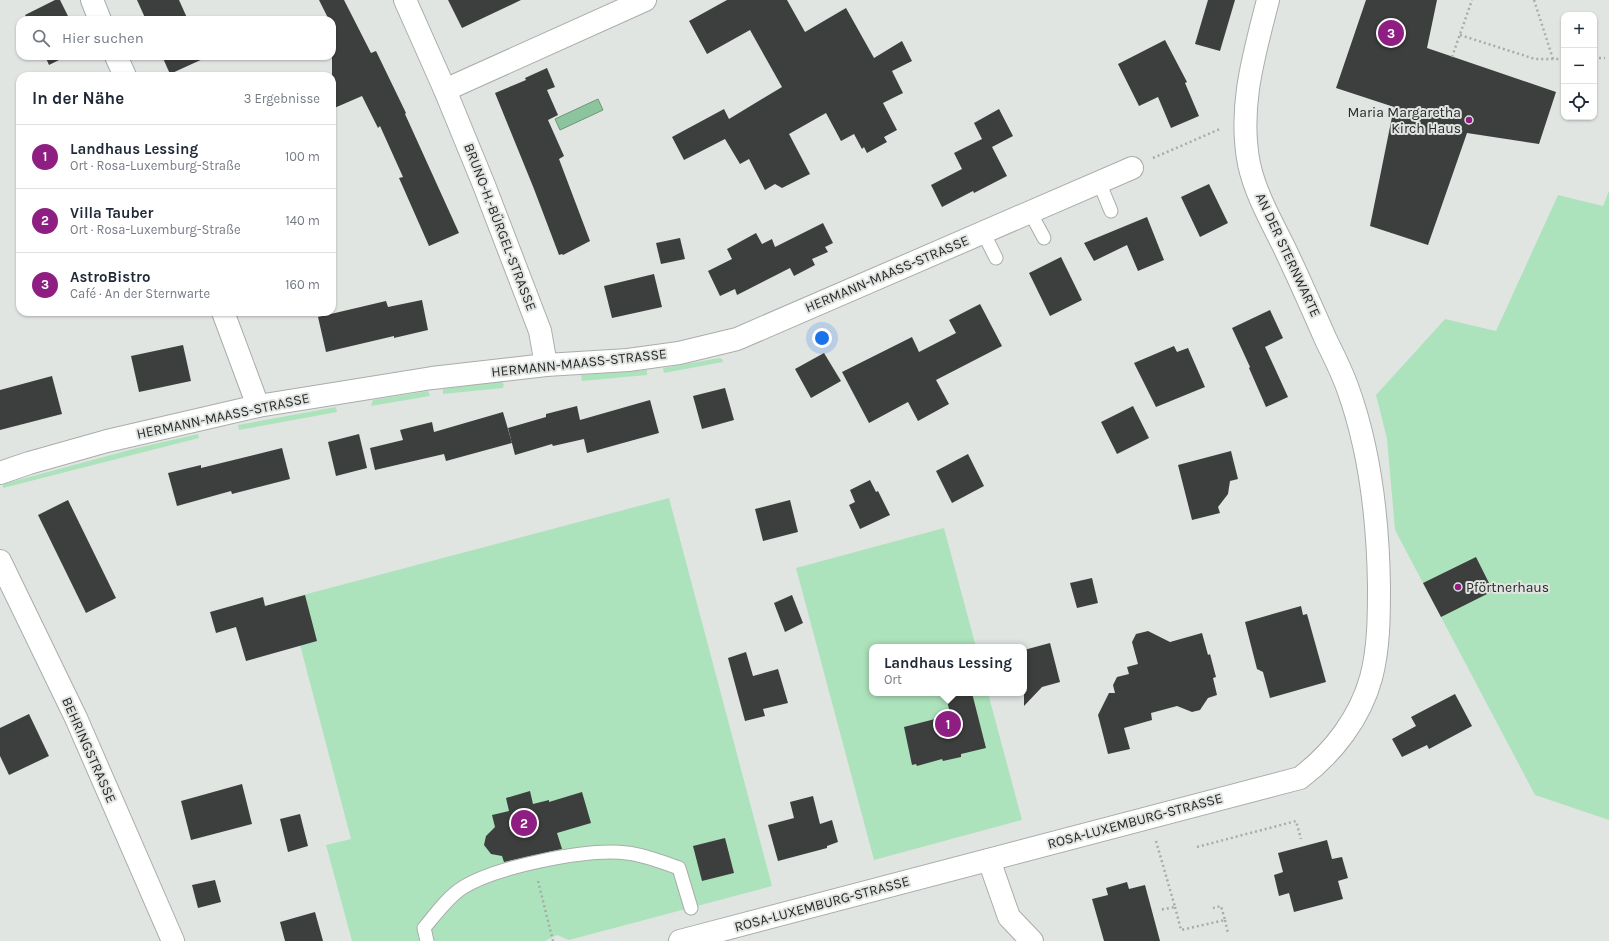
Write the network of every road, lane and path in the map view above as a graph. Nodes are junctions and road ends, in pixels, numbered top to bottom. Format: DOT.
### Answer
graph roads {
  1 [pos="92,0"];
  2 [pos="405,0"];
  3 [pos="645,0"];
  4 [pos="1268,0"];
  5 [pos="1472,0"];
  6 [pos="1534,0"];
  7 [pos="98,16"];
  8 [pos="1460,35"];
  9 [pos="1452,57"];
  10 [pos="1597,58"];
  11 [pos="1605,58"];
  12 [pos="1553,59"];
  13 [pos="1561,59"];
  14 [pos="118,60"];
  15 [pos="123,72"];
  16 [pos="445,90"];
  17 [pos="1211,133"];
  18 [pos="1166,152"];
  19 [pos="1132,168"];
  20 [pos="1099,182"];
  21 [pos="1110,211"];
  22 [pos="1030,212"];
  23 [pos="983,232"];
  24 [pos="1044,238"];
  25 [pos="996,258"];
  26 [pos="224,316"];
  27 [pos="546,365"];
  28 [pos="258,406"];
  29 [pos="0,473"];
  30 [pos="1375,504"];
  31 [pos="0,561"];
  32 [pos="1150,817"];
  33 [pos="1301,839"];
  34 [pos="1197,847"];
  35 [pos="989,860"];
  36 [pos="533,863"];
  37 [pos="1175,907"];
  38 [pos="691,908"];
  39 [pos="1213,908"];
  40 [pos="1159,910"];
  41 [pos="1225,920"];
  42 [pos="1228,933"];
  43 [pos="173,941"];
  44 [pos="427,941"];
  45 [pos="552,941"];
  46 [pos="680,941"];
  47 [pos="1032,941"];
  1 -- 7 [label="street"];
  2 -- 16 [label="street, BRUNO-H.-BÜRGEL-STRASSE"];
  3 -- 16 [label="street"];
  4 -- 30 [label="street, AN DER STERNWARTE"];
  5 -- 8 [label="path"];
  6 -- 12 [label="path"];
  8 -- 9 [label="path"];
  8 -- 12 [label="path"];
  10 -- 11 [label="path"];
  12 -- 13 [label="path"];
  14 -- 15 [label="street"];
  16 -- 27 [label="street, BRUNO-H.-BÜRGEL-STRASSE"];
  17 -- 18 [label="path"];
  19 -- 20 [label="street, HERMANN-MAASS-STRASSE"];
  20 -- 21 [label="lane"];
  20 -- 22 [label="street, HERMANN-MAASS-STRASSE"];
  22 -- 23 [label="street, HERMANN-MAASS-STRASSE"];
  22 -- 24 [label="lane"];
  23 -- 25 [label="lane"];
  23 -- 27 [label="street, HERMANN-MAASS-STRASSE"];
  26 -- 28 [label="street"];
  27 -- 28 [label="street, HERMANN-MAASS-STRASSE"];
  28 -- 29 [label="street, HERMANN-MAASS-STRASSE"];
  30 -- 32 [label="street, ROSA-LUXEMBURG-STRASSE"];
  31 -- 43 [label="street, BEHRINGSTRASSE"];
  32 -- 35 [label="street, ROSA-LUXEMBURG-STRASSE"];
  32 -- 37 [label="path"];
  33 -- 34 [label="path"];
  35 -- 46 [label="street, ROSA-LUXEMBURG-STRASSE"];
  35 -- 47 [label="street"];
  36 -- 38 [label="lane"];
  36 -- 44 [label="lane"];
  36 -- 45 [label="path"];
  37 -- 40 [label="path"];
  37 -- 41 [label="path"];
  39 -- 41 [label="path"];
  41 -- 42 [label="path"];
}
